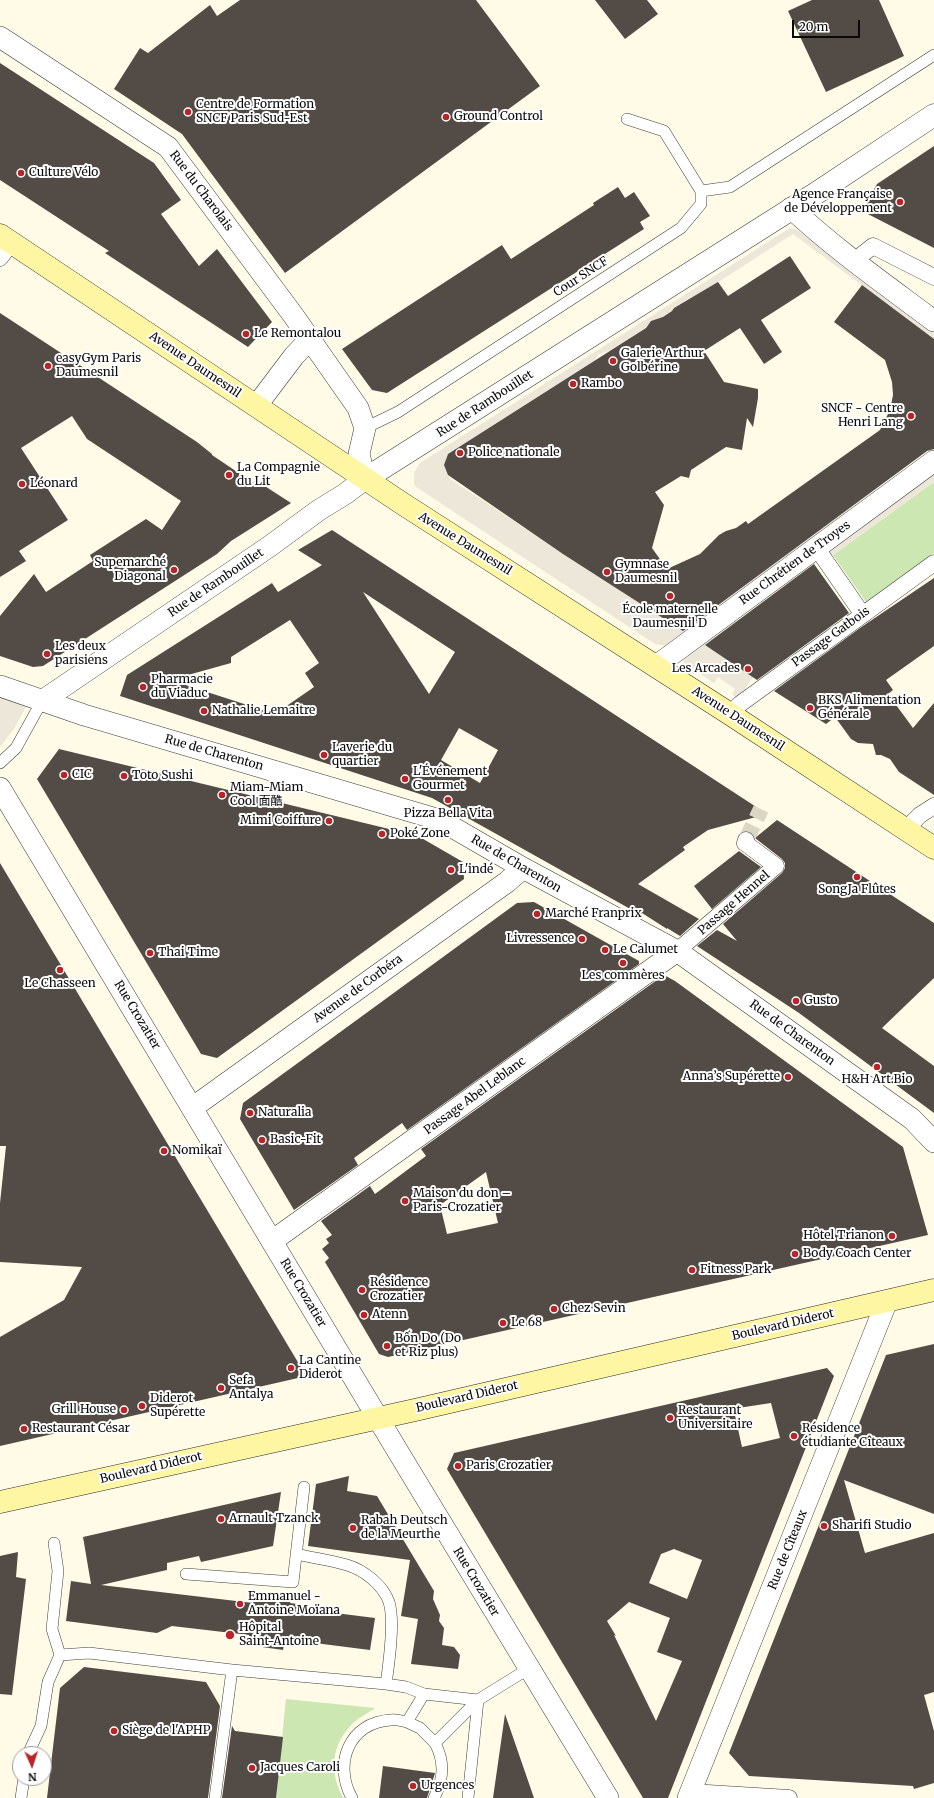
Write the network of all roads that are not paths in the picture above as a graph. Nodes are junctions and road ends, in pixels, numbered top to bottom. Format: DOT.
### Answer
graph roads {
  1 [pos="0,37"];
  2 [pos="934,55"];
  3 [pos="934,115"];
  4 [pos="627,119"];
  5 [pos="701,190"];
  6 [pos="791,208"];
  7 [pos="4,245"];
  8 [pos="854,261"];
  9 [pos="934,277"];
  10 [pos="934,321"];
  11 [pos="310,339"];
  12 [pos="256,406"];
  13 [pos="365,428"];
  14 [pos="934,461"];
  15 [pos="365,479"];
  16 [pos="816,547"];
  17 [pos="934,563"];
  18 [pos="863,615"];
  19 [pos="656,666"];
  20 [pos="0,686"];
  21 [pos="42,701"];
  22 [pos="730,714"];
  23 [pos="0,763"];
  24 [pos="0,788"];
  25 [pos="934,806"];
  26 [pos="905,830"];
  27 [pos="746,840"];
  28 [pos="934,848"];
  29 [pos="522,868"];
  30 [pos="677,951"];
  31 [pos="192,1108"];
  32 [pos="934,1142"];
  33 [pos="272,1241"];
  34 [pos="934,1290"];
  35 [pos="887,1301"];
  36 [pos="377,1417"];
  37 [pos="304,1487"];
  38 [pos="0,1502"];
  39 [pos="54,1543"];
  40 [pos="296,1554"];
  41 [pos="186,1574"];
  42 [pos="60,1655"];
  43 [pos="528,1669"];
  44 [pos="232,1670"];
  45 [pos="386,1684"];
  46 [pos="424,1694"];
  47 [pos="478,1700"];
  48 [pos="407,1722"];
  49 [pos="435,1743"];
  50 [pos="32,1746"];
  51 [pos="23,1786"];
  52 [pos="690,1795"];
  53 [pos="22,1798"];
  54 [pos="215,1798"];
  55 [pos="352,1798"];
  56 [pos="434,1798"];
  57 [pos="468,1798"];
  58 [pos="608,1798"];
  59 [pos="789,1798"];
  1 -- 11 [label="street, Rue du Charolais"];
  2 -- 5 [label="lane"];
  3 -- 6 [label="street, Rue de Rambouillet"];
  4 -- 5 [label="lane"];
  5 -- 13 [label="lane, Cour SNCF"];
  6 -- 8 [label="street"];
  6 -- 15 [label="street, Rue de Rambouillet"];
  7 -- 12 [label="main road, Avenue Daumesnil"];
  8 -- 9 [label="street"];
  8 -- 10 [label="street"];
  11 -- 12 [label="street"];
  11 -- 13 [label="street, Rue du Charolais"];
  12 -- 15 [label="main road, Avenue Daumesnil"];
  13 -- 15 [label="street"];
  14 -- 16 [label="street, Rue Chrétien de Troyes"];
  15 -- 19 [label="main road, Avenue Daumesnil"];
  15 -- 21 [label="street, Rue de Rambouillet"];
  16 -- 18 [label="street"];
  16 -- 19 [label="street, Rue Chrétien de Troyes"];
  17 -- 18 [label="street, Passage Gatbois"];
  18 -- 22 [label="street, Passage Gatbois"];
  19 -- 22 [label="main road, Avenue Daumesnil"];
  20 -- 21 [label="street, Rue de Charenton"];
  21 -- 23 [label="lane"];
  21 -- 29 [label="street, Rue de Charenton"];
  22 -- 26 [label="main road, Avenue Daumesnil"];
  24 -- 31 [label="street, Rue Crozatier"];
  25 -- 26 [label="street"];
  26 -- 28 [label="main road, Avenue Daumesnil"];
  27 -- 30 [label="street, Passage Hennel"];
  29 -- 30 [label="street, Rue de Charenton"];
  29 -- 31 [label="street, Avenue de Corbéra"];
  30 -- 32 [label="street, Rue de Charenton"];
  30 -- 33 [label="street, Passage Abel Leblanc"];
  31 -- 33 [label="street, Rue Crozatier"];
  33 -- 36 [label="street, Rue Crozatier"];
  34 -- 35 [label="main road, Boulevard Diderot"];
  35 -- 36 [label="main road, Boulevard Diderot"];
  35 -- 52 [label="street, Rue de Cîteaux"];
  36 -- 38 [label="main road, Boulevard Diderot"];
  36 -- 43 [label="street, Rue Crozatier"];
  37 -- 40 [label="lane"];
  39 -- 42 [label="lane"];
  40 -- 41 [label="lane"];
  40 -- 45 [label="lane"];
  42 -- 44 [label="lane"];
  42 -- 50 [label="lane"];
  43 -- 47 [label="lane"];
  43 -- 58 [label="street, Rue Crozatier"];
  44 -- 45 [label="lane"];
  44 -- 54 [label="lane"];
  45 -- 46 [label="lane"];
  46 -- 47 [label="lane"];
  46 -- 48 [label="lane"];
  47 -- 49 [label="lane"];
  47 -- 57 [label="lane"];
  48 -- 49 [label="lane"];
  48 -- 55 [label="lane"];
  49 -- 56 [label="lane"];
  51 -- 53 [label="lane"];
  52 -- 59 [label="street"];
}
